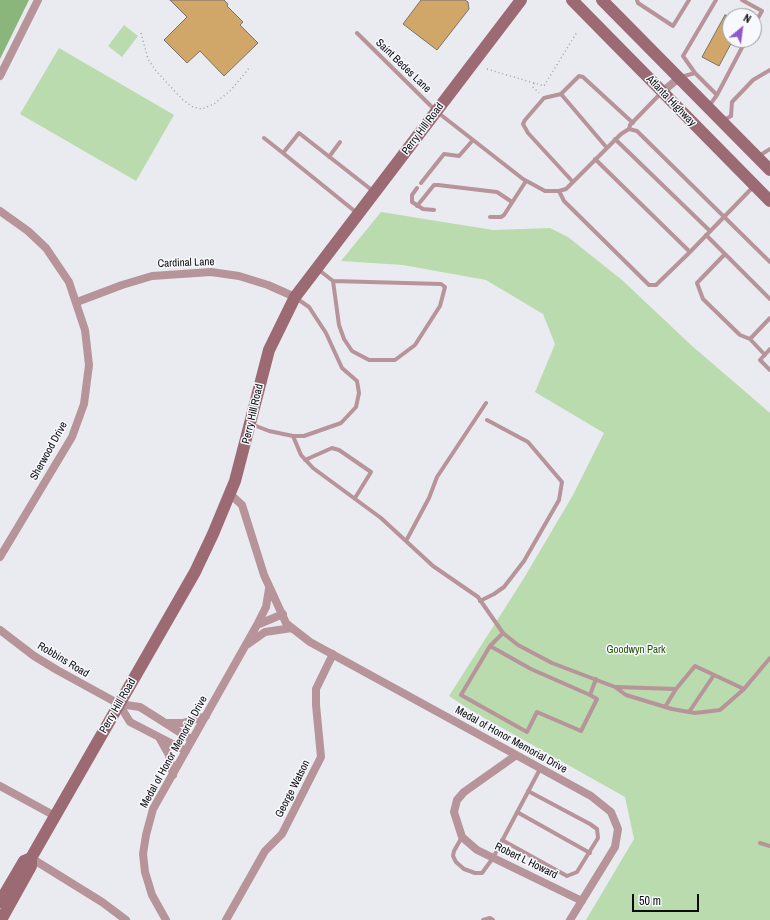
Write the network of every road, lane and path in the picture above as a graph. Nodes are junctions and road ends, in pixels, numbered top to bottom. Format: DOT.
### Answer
graph roads {
  1 [pos="38,0"];
  2 [pos="521,0"];
  3 [pos="565,0"];
  4 [pos="572,0"];
  5 [pos="637,0"];
  6 [pos="689,0"];
  7 [pos="716,0"];
  8 [pos="742,0"];
  9 [pos="603,1"];
  10 [pos="757,8"];
  11 [pos="585,13"];
  12 [pos="141,32"];
  13 [pos="578,32"];
  14 [pos="357,33"];
  15 [pos="742,48"];
  16 [pos="250,67"];
  17 [pos="487,69"];
  18 [pos="770,70"];
  19 [pos="695,72"];
  20 [pos="0,76"];
  21 [pos="679,78"];
  22 [pos="534,83"];
  23 [pos="662,92"];
  24 [pos="561,94"];
  25 [pos="717,95"];
  26 [pos="544,98"];
  27 [pos="708,107"];
  28 [pos="436,111"];
  29 [pos="633,122"];
  30 [pos="722,122"];
  31 [pos="629,129"];
  32 [pos="264,138"];
  33 [pos="473,140"];
  34 [pos="615,140"];
  35 [pos="340,142"];
  36 [pos="607,148"];
  37 [pos="770,149"];
  38 [pos="283,153"];
  39 [pos="329,156"];
  40 [pos="757,158"];
  41 [pos="595,160"];
  42 [pos="770,170"];
  43 [pos="526,181"];
  44 [pos="573,182"];
  45 [pos="421,183"];
  46 [pos="754,185"];
  47 [pos="417,188"];
  48 [pos="559,191"];
  49 [pos="375,193"];
  50 [pos="770,201"];
  51 [pos="512,202"];
  52 [pos="417,206"];
  53 [pos="434,210"];
  54 [pos="0,212"];
  55 [pos="359,214"];
  56 [pos="490,217"];
  57 [pos="724,217"];
  58 [pos="710,231"];
  59 [pos="706,235"];
  60 [pos="690,252"];
  61 [pos="725,254"];
  62 [pos="770,262"];
  63 [pos="317,269"];
  64 [pos="333,281"];
  65 [pos="295,297"];
  66 [pos="770,299"];
  67 [pos="77,302"];
  68 [pos="770,318"];
  69 [pos="750,338"];
  70 [pos="770,350"];
  71 [pos="765,355"];
  72 [pos="770,370"];
  73 [pos="486,403"];
  74 [pos="487,420"];
  75 [pos="251,424"];
  76 [pos="293,436"];
  77 [pos="305,460"];
  78 [pos="231,495"];
  79 [pos="354,498"];
  80 [pos="406,541"];
  81 [pos="0,557"];
  82 [pos="269,588"];
  83 [pos="480,601"];
  84 [pos="283,614"];
  85 [pos="257,625"];
  86 [pos="292,628"];
  87 [pos="0,630"];
  88 [pos="503,633"];
  89 [pos="246,646"];
  90 [pos="490,646"];
  91 [pos="333,654"];
  92 [pos="770,658"];
  93 [pos="714,675"];
  94 [pos="596,680"];
  95 [pos="615,687"];
  96 [pos="676,689"];
  97 [pos="744,689"];
  98 [pos="590,695"];
  99 [pos="119,704"];
  100 [pos="665,707"];
  101 [pos="689,712"];
  102 [pos="206,716"];
  103 [pos="167,723"];
  104 [pos="160,738"];
  105 [pos="192,740"];
  106 [pos="186,751"];
  107 [pos="515,756"];
  108 [pos="540,769"];
  109 [pos="172,775"];
  110 [pos="0,786"];
  111 [pos="528,791"];
  112 [pos="517,812"];
  113 [pos="55,816"];
  114 [pos="462,837"];
  115 [pos="502,840"];
  116 [pos="760,843"];
  117 [pos="770,846"];
  118 [pos="590,853"];
  119 [pos="31,858"];
  120 [pos="493,858"];
  121 [pos="582,901"];
  122 [pos="0,902"];
  123 [pos="1,920"];
  124 [pos="126,920"];
  125 [pos="166,920"];
  126 [pos="226,920"];
  127 [pos="483,920"];
  128 [pos="493,920"];
  129 [pos="570,920"];
  1 -- 20 [label="street"];
  2 -- 28 [label="main road, Perry Hill Road"];
  3 -- 11 [label="main road"];
  4 -- 11 [label="main road, Atlanta Highway"];
  5 -- 6 [label="lane"];
  7 -- 19 [label="lane"];
  8 -- 10 [label="lane"];
  9 -- 21 [label="main road, Atlanta Highway"];
  11 -- 23 [label="main road, Atlanta Highway"];
  12 -- 16 [label="path"];
  13 -- 22 [label="path"];
  14 -- 28 [label="lane, Saint Bedes Lane"];
  15 -- 25 [label="lane"];
  17 -- 22 [label="path"];
  18 -- 30 [label="lane"];
  19 -- 21 [label="lane"];
  19 -- 25 [label="lane"];
  21 -- 23 [label="street"];
  21 -- 27 [label="main road, Atlanta Highway"];
  22 -- 26 [label="path"];
  23 -- 29 [label="lane"];
  23 -- 46 [label="main road, Atlanta Highway"];
  24 -- 26 [label="lane"];
  24 -- 29 [label="lane"];
  24 -- 36 [label="lane"];
  25 -- 27 [label="lane"];
  26 -- 44 [label="lane"];
  27 -- 30 [label="main road, Atlanta Highway"];
  28 -- 33 [label="lane, Saint Bedes Lane"];
  28 -- 49 [label="main road, Perry Hill Road"];
  29 -- 31 [label="lane"];
  30 -- 40 [label="main road, Atlanta Highway"];
  31 -- 34 [label="lane"];
  31 -- 57 [label="lane"];
  32 -- 38 [label="lane"];
  33 -- 43 [label="lane, Saint Bedes Lane"];
  33 -- 45 [label="lane"];
  34 -- 36 [label="lane"];
  34 -- 58 [label="lane"];
  35 -- 39 [label="lane"];
  36 -- 41 [label="lane"];
  37 -- 40 [label="lane"];
  38 -- 39 [label="lane"];
  38 -- 55 [label="lane"];
  39 -- 49 [label="lane"];
  40 -- 42 [label="main road, Atlanta Highway"];
  41 -- 44 [label="lane"];
  41 -- 60 [label="lane"];
  43 -- 48 [label="lane, Saint Bedes Lane"];
  43 -- 51 [label="lane"];
  44 -- 48 [label="lane"];
  46 -- 50 [label="main road, Atlanta Highway"];
  46 -- 57 [label="lane"];
  47 -- 52 [label="lane"];
  48 -- 60 [label="lane"];
  49 -- 55 [label="main road, Perry Hill Road"];
  51 -- 52 [label="lane"];
  51 -- 56 [label="lane"];
  52 -- 53 [label="lane"];
  54 -- 67 [label="street, Sherwood Drive"];
  55 -- 63 [label="main road, Perry Hill Road"];
  57 -- 58 [label="lane"];
  57 -- 62 [label="lane"];
  58 -- 59 [label="lane"];
  59 -- 60 [label="lane"];
  59 -- 61 [label="lane"];
  61 -- 66 [label="lane"];
  61 -- 69 [label="lane"];
  63 -- 64 [label="lane"];
  63 -- 65 [label="main road, Perry Hill Road"];
  64 -- 64 [label="lane"];
  65 -- 67 [label="street, Cardinal Lane"];
  65 -- 75 [label="main road, Perry Hill Road"];
  65 -- 76 [label="lane"];
  67 -- 81 [label="street, Sherwood Drive"];
  68 -- 69 [label="lane"];
  69 -- 71 [label="lane"];
  70 -- 71 [label="lane"];
  71 -- 72 [label="lane"];
  73 -- 80 [label="lane"];
  74 -- 83 [label="lane"];
  75 -- 76 [label="lane"];
  75 -- 78 [label="main road, Perry Hill Road"];
  76 -- 77 [label="lane"];
  77 -- 79 [label="lane"];
  77 -- 79 [label="lane"];
  78 -- 82 [label="street, Medal of Honor Memorial Drive"];
  78 -- 99 [label="main road, Perry Hill Road"];
  79 -- 80 [label="lane"];
  80 -- 83 [label="lane"];
  82 -- 84 [label="street, Medal of Honor Memorial Drive"];
  82 -- 85 [label="street, Medal of Honor Memorial Drive"];
  83 -- 88 [label="lane"];
  84 -- 85 [label="street"];
  84 -- 86 [label="street, Medal of Honor Memorial Drive"];
  85 -- 89 [label="street, Medal of Honor Memorial Drive"];
  86 -- 89 [label="street, Medal of Honor Memorial Drive"];
  86 -- 91 [label="street, Medal of Honor Memorial Drive"];
  87 -- 99 [label="street, Robbins Road"];
  88 -- 90 [label="lane"];
  88 -- 94 [label="lane"];
  89 -- 102 [label="street, Medal of Honor Memorial Drive"];
  90 -- 98 [label="lane"];
  90 -- 98 [label="lane"];
  91 -- 107 [label="street, Medal of Honor Memorial Drive"];
  91 -- 126 [label="street, George Watson"];
  92 -- 97 [label="lane"];
  93 -- 96 [label="lane"];
  93 -- 97 [label="lane"];
  93 -- 101 [label="lane"];
  94 -- 95 [label="lane"];
  94 -- 98 [label="lane"];
  95 -- 96 [label="lane"];
  95 -- 100 [label="lane"];
  96 -- 100 [label="lane"];
  97 -- 101 [label="lane"];
  99 -- 103 [label="street"];
  99 -- 104 [label="street"];
  99 -- 113 [label="main road, Perry Hill Road"];
  100 -- 101 [label="lane"];
  102 -- 103 [label="street"];
  102 -- 105 [label="street, Medal of Honor Memorial Drive"];
  103 -- 105 [label="street"];
  104 -- 106 [label="street"];
  104 -- 109 [label="street"];
  105 -- 106 [label="street, Medal of Honor Memorial Drive"];
  106 -- 109 [label="street, Medal of Honor Memorial Drive"];
  107 -- 108 [label="street, Medal of Honor Memorial Drive"];
  107 -- 114 [label="street"];
  108 -- 111 [label="lane"];
  108 -- 121 [label="street, Medal of Honor Memorial Drive"];
  109 -- 125 [label="street, Medal of Honor Memorial Drive"];
  110 -- 113 [label="street"];
  111 -- 112 [label="lane"];
  111 -- 118 [label="lane"];
  112 -- 115 [label="lane"];
  112 -- 118 [label="lane"];
  113 -- 119 [label="main road, Perry Hill Road"];
  114 -- 120 [label="street, Robert L Howard"];
  114 -- 120 [label="lane"];
  115 -- 118 [label="lane"];
  115 -- 120 [label="lane"];
  116 -- 117 [label="lane"];
  119 -- 122 [label="main road, Perry Hill Road"];
  119 -- 123 [label="main road, Perry Hill Road"];
  119 -- 124 [label="street"];
  120 -- 121 [label="street, Robert L Howard"];
  121 -- 129 [label="street, Medal of Honor Memorial Drive"];
  127 -- 128 [label="lane"];
}
